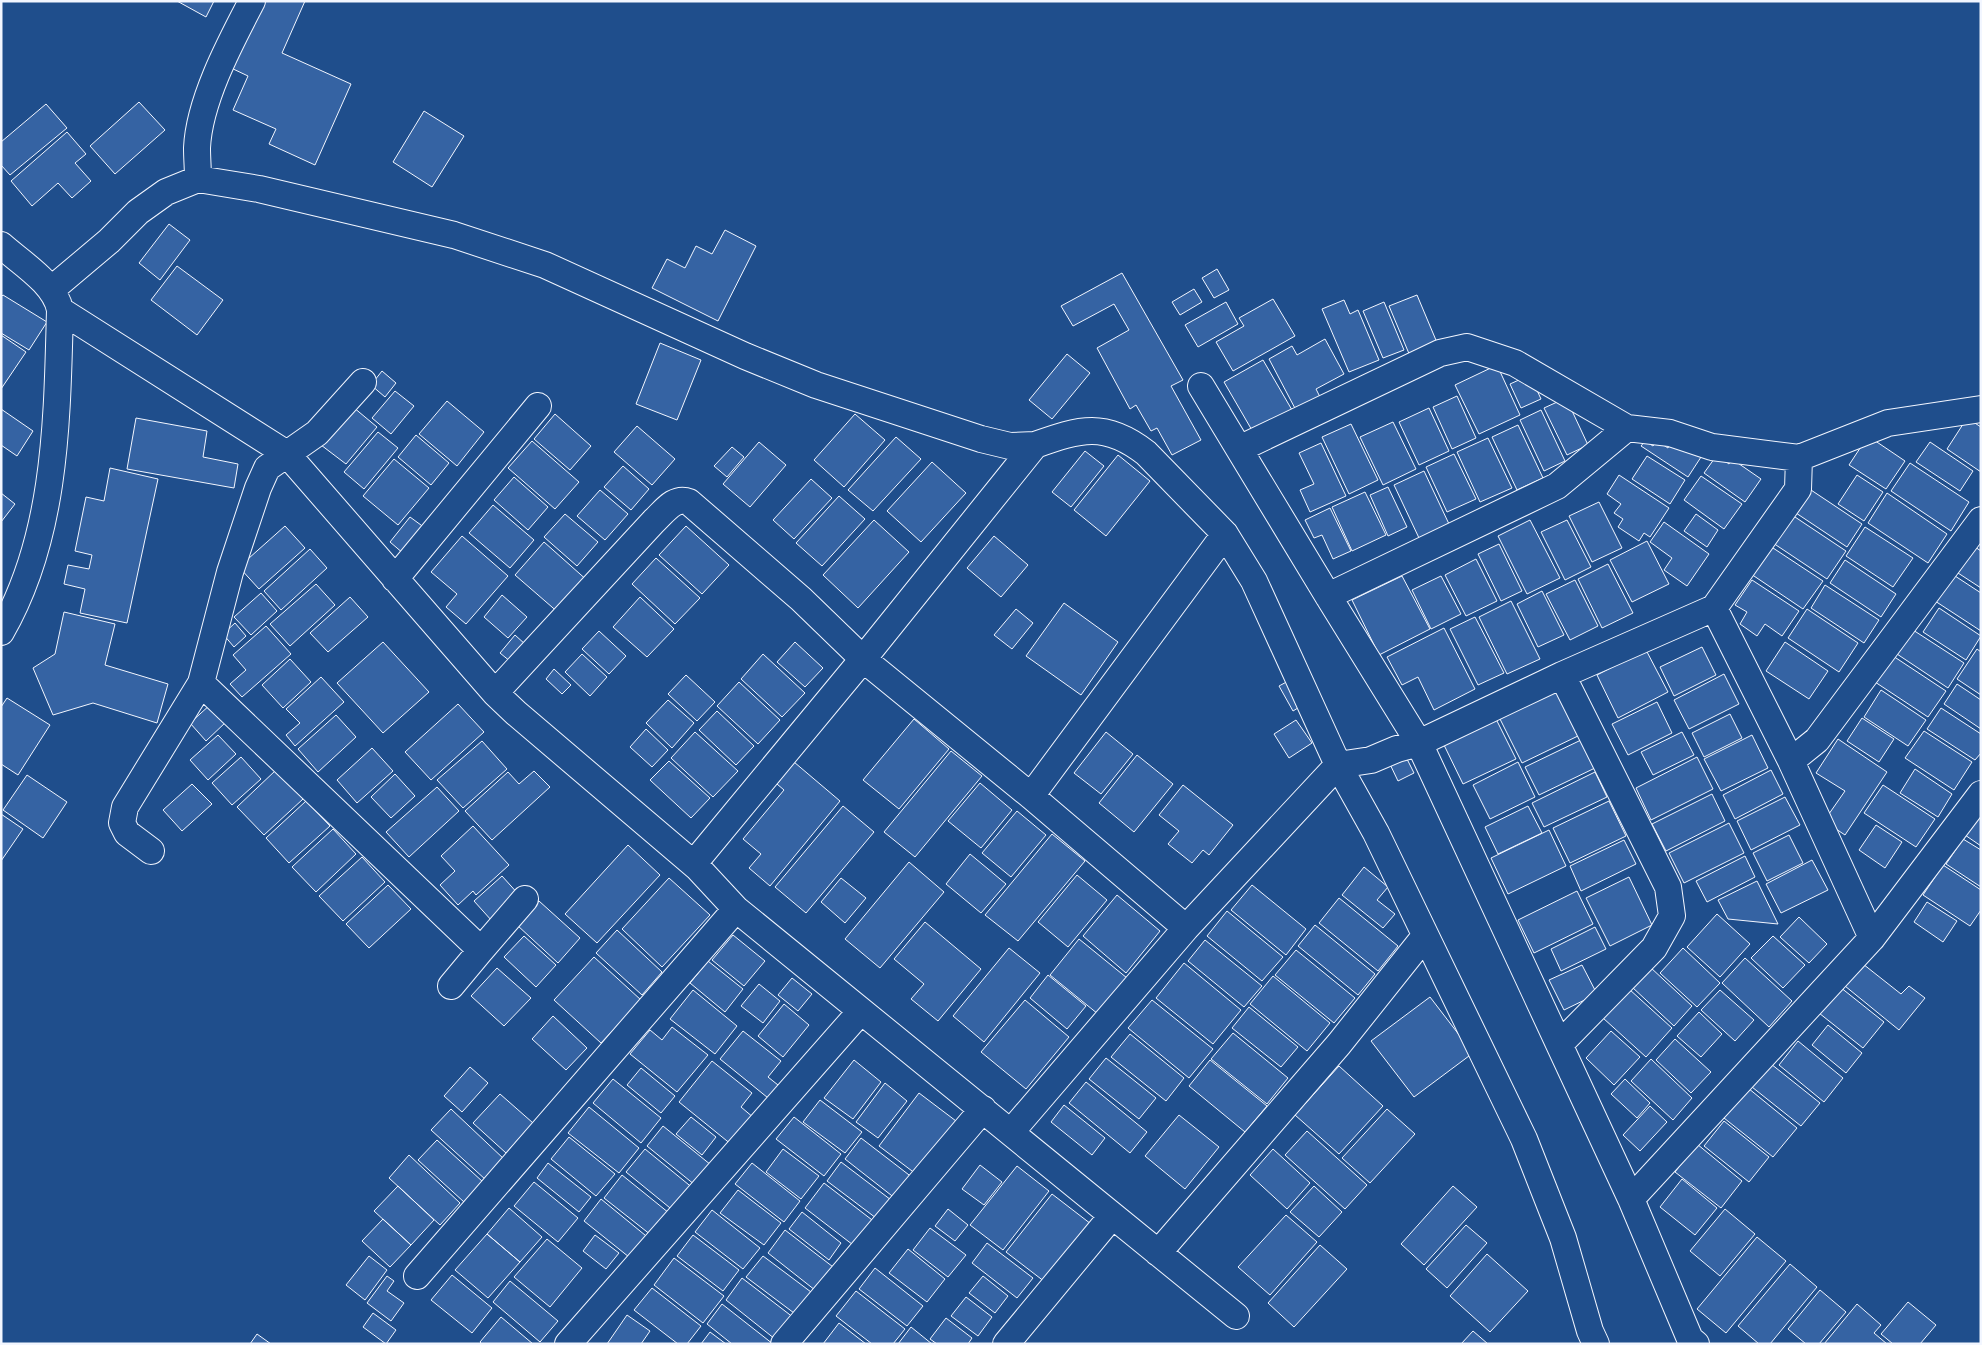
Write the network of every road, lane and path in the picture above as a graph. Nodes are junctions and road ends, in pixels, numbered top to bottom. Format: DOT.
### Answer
graph roads {
  1 [pos="252,1"];
  2 [pos="198,179"];
  3 [pos="1,245"];
  4 [pos="56,300"];
  5 [pos="363,382"];
  6 [pos="1201,386"];
  7 [pos="538,406"];
  8 [pos="1981,409"];
  9 [pos="1627,428"];
  10 [pos="1035,445"];
  11 [pos="1239,449"];
  12 [pos="287,454"];
  13 [pos="1799,458"];
  14 [pos="1981,520"];
  15 [pos="1225,534"];
  16 [pos="394,579"];
  17 [pos="1328,596"];
  18 [pos="1714,608"];
  19 [pos="1,632"];
  20 [pos="863,659"];
  21 [pos="1562,675"];
  22 [pos="201,683"];
  23 [pos="495,693"];
  24 [pos="1408,746"];
  25 [pos="1791,761"];
  26 [pos="1338,765"];
  27 [pos="1981,794"];
  28 [pos="1031,796"];
  29 [pos="151,851"];
  30 [pos="697,867"];
  31 [pos="525,899"];
  32 [pos="736,909"];
  33 [pos="1186,928"];
  34 [pos="1425,936"];
  35 [pos="1872,938"];
  36 [pos="481,950"];
  37 [pos="451,986"];
  38 [pos="861,1011"];
  39 [pos="1560,1044"];
  40 [pos="983,1109"];
  41 [pos="1011,1132"];
  42 [pos="1631,1199"];
  43 [pos="1112,1216"];
  44 [pos="1158,1253"];
  45 [pos="417,1276"];
  46 [pos="1236,1316"];
  47 [pos="568,1344"];
  48 [pos="784,1344"];
  49 [pos="1006,1344"];
  50 [pos="1596,1344"];
  51 [pos="1696,1344"];
  1 -- 2 [label="street"];
  2 -- 4 [label="street"];
  2 -- 10 [label="street"];
  3 -- 4 [label="street"];
  4 -- 12 [label="street"];
  4 -- 19 [label="street"];
  5 -- 12 [label="street"];
  6 -- 11 [label="street"];
  7 -- 16 [label="street"];
  8 -- 13 [label="street"];
  9 -- 11 [label="street"];
  9 -- 13 [label="street"];
  9 -- 17 [label="street"];
  10 -- 15 [label="street"];
  10 -- 20 [label="street"];
  11 -- 17 [label="street"];
  12 -- 16 [label="street"];
  12 -- 22 [label="street"];
  13 -- 18 [label="street"];
  14 -- 25 [label="street"];
  15 -- 26 [label="street"];
  15 -- 28 [label="street"];
  16 -- 23 [label="street"];
  17 -- 24 [label="street"];
  18 -- 21 [label="street"];
  18 -- 25 [label="street"];
  20 -- 23 [label="street"];
  20 -- 28 [label="street"];
  20 -- 30 [label="street"];
  21 -- 24 [label="street"];
  21 -- 39 [label="street"];
  22 -- 29 [label="street"];
  22 -- 36 [label="street"];
  23 -- 30 [label="street"];
  24 -- 26 [label="street"];
  24 -- 39 [label="street"];
  25 -- 35 [label="street"];
  26 -- 33 [label="street"];
  26 -- 34 [label="street"];
  27 -- 35 [label="street"];
  28 -- 33 [label="street"];
  30 -- 32 [label="street"];
  31 -- 36 [label="street"];
  32 -- 38 [label="street"];
  32 -- 45 [label="street"];
  33 -- 41 [label="street"];
  34 -- 44 [label="street"];
  34 -- 50 [label="street"];
  35 -- 42 [label="street"];
  36 -- 37 [label="street"];
  38 -- 40 [label="street"];
  38 -- 47 [label="street"];
  39 -- 42 [label="street"];
  40 -- 41 [label="street"];
  40 -- 48 [label="street"];
  41 -- 43 [label="street"];
  42 -- 51 [label="street"];
  43 -- 44 [label="street"];
  43 -- 49 [label="street"];
  44 -- 46 [label="street"];
}
